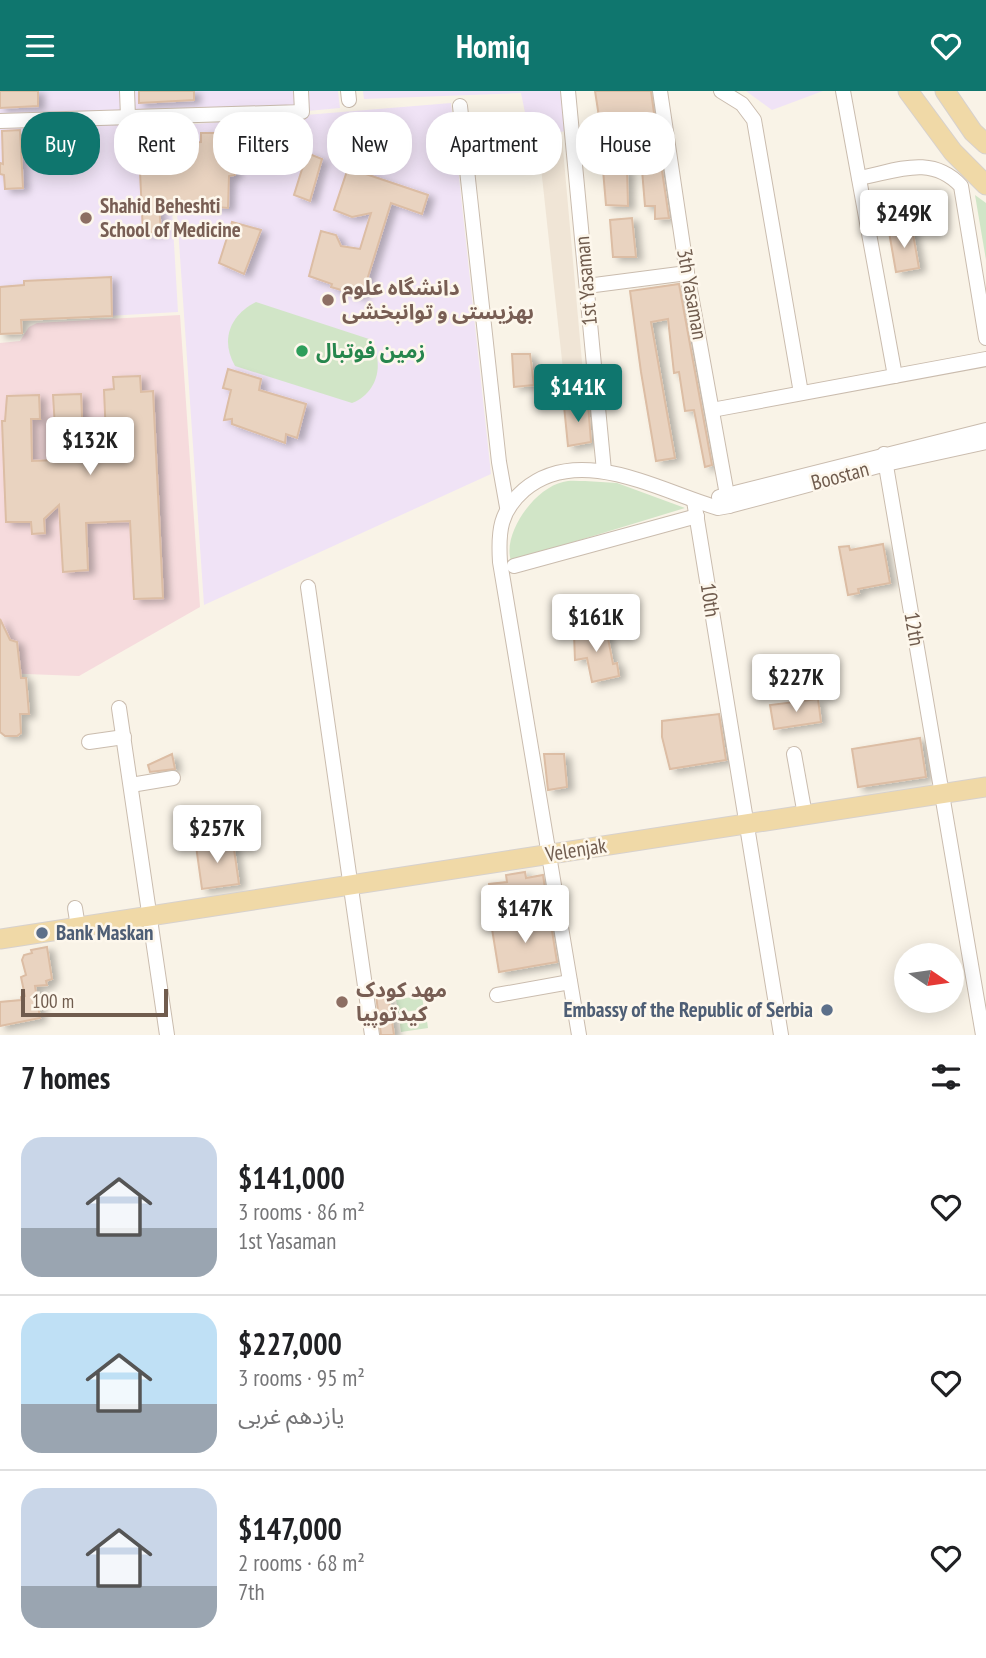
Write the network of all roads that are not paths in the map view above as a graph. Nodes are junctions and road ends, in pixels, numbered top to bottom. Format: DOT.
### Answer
graph roads {
  1 [pos="127,91"];
  2 [pos="301,91"];
  3 [pos="568,91"];
  4 [pos="660,91"];
  5 [pos="721,91"];
  6 [pos="842,91"];
  7 [pos="908,91"];
  8 [pos="949,96"];
  9 [pos="460,106"];
  10 [pos="128,112"];
  11 [pos="199,115"];
  12 [pos="114,117"];
  13 [pos="0,121"];
  14 [pos="982,132"];
  15 [pos="953,152"];
  16 [pos="859,178"];
  17 [pos="986,185"];
  18 [pos="687,273"];
  19 [pos="587,286"];
  20 [pos="986,338"];
  21 [pos="986,359"];
  22 [pos="895,376"];
  23 [pos="801,393"];
  24 [pos="712,410"];
  25 [pos="986,430"];
  26 [pos="986,442"];
  27 [pos="885,459"];
  28 [pos="604,471"];
  29 [pos="694,501"];
  30 [pos="728,501"];
  31 [pos="507,507"];
  32 [pos="697,516"];
  33 [pos="514,566"];
  34 [pos="308,587"];
  35 [pos="119,708"];
  36 [pos="124,737"];
  37 [pos="89,742"];
  38 [pos="794,754"];
  39 [pos="173,778"];
  40 [pos="131,785"];
  41 [pos="986,787"];
  42 [pos="942,793"];
  43 [pos="805,815"];
  44 [pos="747,824"];
  45 [pos="549,855"];
  46 [pos="350,885"];
  47 [pos="150,916"];
  48 [pos="0,939"];
  49 [pos="570,982"];
  50 [pos="497,995"];
  51 [pos="167,1035"];
  52 [pos="372,1035"];
  53 [pos="579,1035"];
  54 [pos="781,1035"];
  55 [pos="983,1035"];
  1 -- 10 [label="street"];
  2 -- 11 [label="street"];
  3 -- 19 [label="street, 1st Yasaman"];
  4 -- 18 [label="street, 3th Yasaman"];
  5 -- 23 [label="street"];
  6 -- 16 [label="street"];
  7 -- 15 [label="main road"];
  8 -- 14 [label="main road"];
  9 -- 31 [label="street"];
  12 -- 13 [label="street"];
  14 -- 15 [label="main road"];
  15 -- 17 [label="main road"];
  16 -- 20 [label="street"];
  16 -- 22 [label="street"];
  18 -- 19 [label="street"];
  18 -- 24 [label="street, 3th Yasaman"];
  19 -- 28 [label="street, 1st Yasaman"];
  21 -- 22 [label="street"];
  22 -- 23 [label="street"];
  23 -- 24 [label="street"];
  24 -- 30 [label="street, 3th Yasaman"];
  25 -- 27 [label="street, Boostan"];
  26 -- 27 [label="street, Boostan"];
  27 -- 30 [label="street, Boostan"];
  27 -- 42 [label="street, 12th"];
  28 -- 29 [label="street, Boostan"];
  28 -- 31 [label="street, Boostan"];
  29 -- 30 [label="street, Boostan"];
  29 -- 32 [label="street, 10th"];
  31 -- 45 [label="street"];
  32 -- 33 [label="street"];
  32 -- 44 [label="street, 10th"];
  34 -- 46 [label="street"];
  35 -- 36 [label="street"];
  36 -- 37 [label="street"];
  36 -- 40 [label="street"];
  38 -- 43 [label="street"];
  39 -- 40 [label="street"];
  40 -- 47 [label="street"];
  41 -- 42 [label="main road, Velenjak"];
  42 -- 43 [label="main road, Velenjak"];
  42 -- 55 [label="street, 12th"];
  43 -- 44 [label="main road, Velenjak"];
  44 -- 45 [label="main road, Velenjak"];
  44 -- 54 [label="street, 10th"];
  45 -- 46 [label="main road, Velenjak"];
  45 -- 49 [label="street"];
  46 -- 47 [label="main road, Velenjak"];
  46 -- 52 [label="street"];
  47 -- 48 [label="main road, Velenjak"];
  47 -- 51 [label="street"];
  49 -- 50 [label="street"];
  49 -- 53 [label="street"];
}
